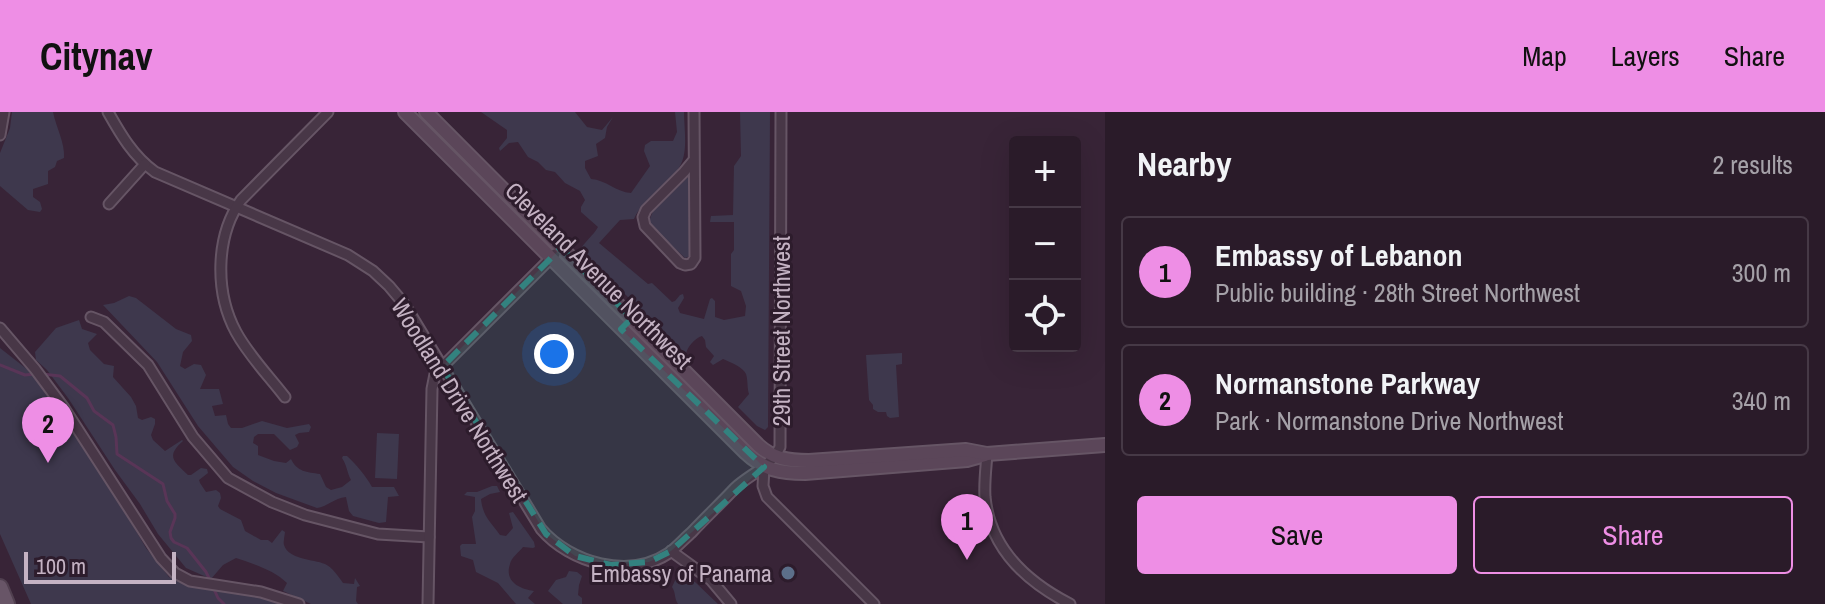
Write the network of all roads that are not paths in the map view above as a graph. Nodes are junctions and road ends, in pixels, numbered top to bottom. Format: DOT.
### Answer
graph roads {
  1 [pos="4,112"];
  2 [pos="108,112"];
  3 [pos="328,112"];
  4 [pos="405,112"];
  5 [pos="426,112"];
  6 [pos="694,112"];
  7 [pos="781,112"];
  8 [pos="0,135"];
  9 [pos="469,156"];
  10 [pos="694,160"];
  11 [pos="145,164"];
  12 [pos="459,166"];
  13 [pos="109,204"];
  14 [pos="236,207"];
  15 [pos="561,248"];
  16 [pos="551,258"];
  17 [pos="91,317"];
  18 [pos="632,318"];
  19 [pos="0,328"];
  20 [pos="621,329"];
  21 [pos="0,339"];
  22 [pos="13,344"];
  23 [pos="442,367"];
  24 [pos="698,385"];
  25 [pos="688,395"];
  26 [pos="285,397"];
  27 [pos="1105,445"];
  28 [pos="987,454"];
  29 [pos="774,457"];
  30 [pos="876,462"];
  31 [pos="764,467"];
  32 [pos="429,537"];
  33 [pos="671,551"];
  34 [pos="0,587"];
  35 [pos="7,604"];
  36 [pos="299,604"];
  37 [pos="428,604"];
  38 [pos="731,604"];
  39 [pos="874,604"];
  40 [pos="1070,604"];
  1 -- 8 [label="street"];
  2 -- 11 [label="street, Woodland Drive Northwest"];
  3 -- 14 [label="street"];
  4 -- 12 [label="main road, Cleveland Avenue Northwest"];
  5 -- 9 [label="main road, Cleveland Avenue Northwest"];
  6 -- 10 [label="street"];
  7 -- 29 [label="street, 29th Street Northwest"];
  9 -- 12 [label="main road"];
  9 -- 15 [label="main road, Cleveland Avenue Northwest"];
  10 -- 10 [label="street"];
  11 -- 13 [label="street"];
  11 -- 14 [label="street, Woodland Drive Northwest"];
  12 -- 16 [label="main road, Cleveland Avenue Northwest"];
  14 -- 23 [label="street, Woodland Drive Northwest"];
  14 -- 26 [label="street"];
  15 -- 16 [label="street"];
  15 -- 18 [label="main road, Cleveland Avenue Northwest"];
  16 -- 20 [label="main road, Cleveland Avenue Northwest"];
  16 -- 23 [label="street"];
  17 -- 32 [label="street"];
  18 -- 20 [label="main road"];
  18 -- 24 [label="main road, Cleveland Avenue Northwest"];
  19 -- 22 [label="street"];
  20 -- 25 [label="main road, Cleveland Avenue Northwest"];
  21 -- 22 [label="street"];
  22 -- 36 [label="street"];
  23 -- 32 [label="street"];
  23 -- 33 [label="street, Woodland Drive Northwest"];
  24 -- 25 [label="main road"];
  24 -- 29 [label="main road, Cleveland Avenue Northwest"];
  25 -- 31 [label="main road, Cleveland Avenue Northwest"];
  27 -- 28 [label="main road"];
  28 -- 30 [label="main road"];
  28 -- 40 [label="street"];
  29 -- 30 [label="main road"];
  29 -- 31 [label="street, 29th Street Northwest"];
  30 -- 31 [label="main road"];
  31 -- 33 [label="street, 29th Street Northwest"];
  31 -- 39 [label="street"];
  32 -- 37 [label="street"];
  33 -- 38 [label="street"];
  34 -- 35 [label="main road"];
}
